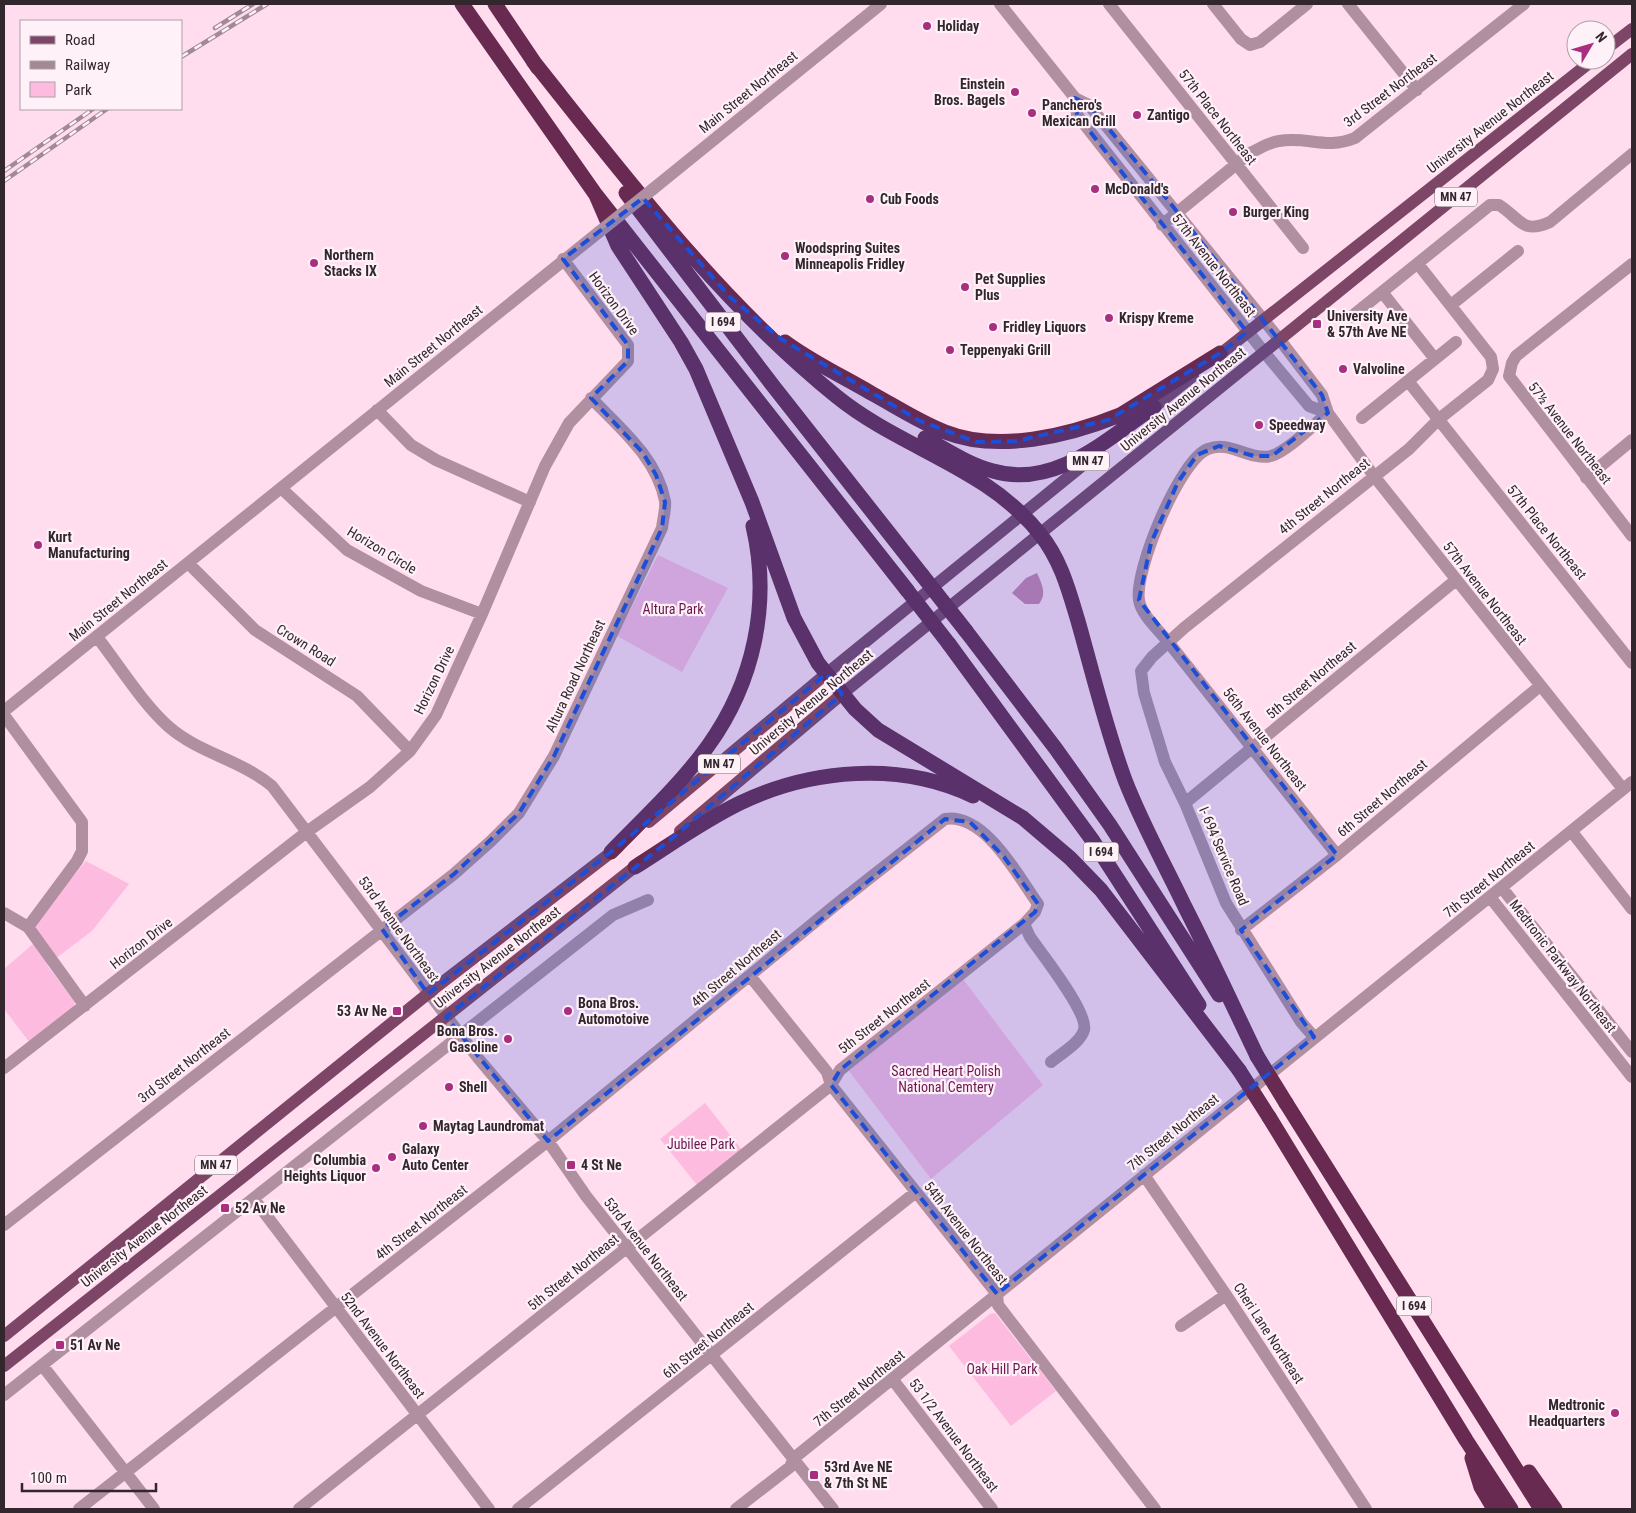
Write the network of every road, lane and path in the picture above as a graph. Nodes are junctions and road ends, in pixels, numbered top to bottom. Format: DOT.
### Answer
graph roads {
  1 [pos="462,4"];
  2 [pos="495,4"];
  3 [pos="881,4"];
  4 [pos="1000,4"];
  5 [pos="1109,4"];
  6 [pos="1213,4"];
  7 [pos="1307,4"];
  8 [pos="1348,4"];
  9 [pos="1524,4"];
  10 [pos="1632,29"];
  11 [pos="1616,41"];
  12 [pos="1632,54"];
  13 [pos="533,61"];
  14 [pos="1579,70"];
  15 [pos="1417,90"];
  16 [pos="1075,98"];
  17 [pos="1632,154"];
  18 [pos="1236,164"];
  19 [pos="596,195"];
  20 [pos="1178,213"];
  21 [pos="1162,225"];
  22 [pos="1303,248"];
  23 [pos="1518,251"];
  24 [pos="564,259"];
  25 [pos="1418,264"];
  26 [pos="1632,264"];
  27 [pos="1382,292"];
  28 [pos="730,297"];
  29 [pos="1450,305"];
  30 [pos="1351,317"];
  31 [pos="1264,320"];
  32 [pos="1247,332"];
  33 [pos="1280,340"];
  34 [pos="1456,342"];
  35 [pos="1264,352"];
  36 [pos="1220,353"];
  37 [pos="1434,359"];
  38 [pos="796,362"];
  39 [pos="1408,381"];
  40 [pos="591,398"];
  41 [pos="1154,407"];
  42 [pos="377,410"];
  43 [pos="1328,412"];
  44 [pos="1362,418"];
  45 [pos="1438,419"];
  46 [pos="722,432"];
  47 [pos="1632,440"];
  48 [pos="1374,476"];
  49 [pos="1586,478"];
  50 [pos="281,488"];
  51 [pos="530,502"];
  52 [pos="1022,514"];
  53 [pos="1040,534"];
  54 [pos="1632,536"];
  55 [pos="188,564"];
  56 [pos="1456,580"];
  57 [pos="482,614"];
  58 [pos="97,637"];
  59 [pos="1169,643"];
  60 [pos="1632,663"];
  61 [pos="1141,671"];
  62 [pos="826,674"];
  63 [pos="1540,686"];
  64 [pos="842,694"];
  65 [pos="4,711"];
  66 [pos="4,716"];
  67 [pos="1253,747"];
  68 [pos="410,751"];
  69 [pos="1629,786"];
  70 [pos="1186,803"];
  71 [pos="308,831"];
  72 [pos="1572,832"];
  73 [pos="1045,836"];
  74 [pos="611,852"];
  75 [pos="1337,855"];
  76 [pos="635,867"];
  77 [pos="1502,888"];
  78 [pos="1490,897"];
  79 [pos="648,900"];
  80 [pos="1632,909"];
  81 [pos="4,913"];
  82 [pos="1024,924"];
  83 [pos="28,927"];
  84 [pos="382,929"];
  85 [pos="1241,930"];
  86 [pos="750,976"];
  87 [pos="428,994"];
  88 [pos="1587,995"];
  89 [pos="1574,1005"];
  90 [pos="86,1006"];
  91 [pos="446,1017"];
  92 [pos="461,1036"];
  93 [pos="1314,1037"];
  94 [pos="1632,1052"];
  95 [pos="1257,1056"];
  96 [pos="1051,1062"];
  97 [pos="4,1068"];
  98 [pos="1239,1070"];
  99 [pos="1632,1077"];
  100 [pos="831,1085"];
  101 [pos="548,1141"];
  102 [pos="1144,1175"];
  103 [pos="916,1192"];
  104 [pos="254,1199"];
  105 [pos="4,1226"];
  106 [pos="627,1248"];
  107 [pos="998,1294"];
  108 [pos="1226,1295"];
  109 [pos="336,1308"];
  110 [pos="1416,1310"];
  111 [pos="1181,1326"];
  112 [pos="4,1336"];
  113 [pos="711,1356"];
  114 [pos="42,1365"];
  115 [pos="4,1366"];
  116 [pos="893,1380"];
  117 [pos="4,1395"];
  118 [pos="418,1415"];
  119 [pos="1466,1440"];
  120 [pos="794,1458"];
  121 [pos="126,1473"];
  122 [pos="79,1509"];
  123 [pos="154,1509"];
  124 [pos="299,1509"];
  125 [pos="489,1509"];
  126 [pos="518,1509"];
  127 [pos="736,1509"];
  128 [pos="833,1509"];
  129 [pos="992,1509"];
  130 [pos="1154,1509"];
  131 [pos="1366,1509"];
  132 [pos="1494,1509"];
  133 [pos="1511,1509"];
  134 [pos="1541,1509"];
  135 [pos="1555,1509"];
  1 -- 19 [label="highway, I 694"];
  2 -- 13 [label="highway, I 694"];
  3 -- 24 [label="street, Main Street Northeast, bridge"];
  4 -- 16 [label="street, 57th Avenue Northeast"];
  5 -- 18 [label="street, 57th Place Northeast"];
  6 -- 7 [label="street"];
  8 -- 15 [label="street"];
  9 -- 15 [label="street, 3rd Street Northeast"];
  10 -- 11 [label="main road"];
  12 -- 33 [label="main road, University Avenue Northeast / MN 47"];
  13 -- 28 [label="highway"];
  13 -- 95 [label="highway, I 694, bridge"];
  14 -- 31 [label="main road, University Avenue Northeast / MN 47"];
  15 -- 18 [label="street, 3rd Street Northeast"];
  16 -- 20 [label="street, 57th Avenue Northeast"];
  16 -- 21 [label="street, 57th Avenue Northeast"];
  17 -- 25 [label="street"];
  18 -- 20 [label="street, 3rd Street Northeast"];
  18 -- 22 [label="street, 57th Place Northeast"];
  19 -- 46 [label="highway"];
  19 -- 98 [label="highway, I 694, bridge"];
  20 -- 21 [label="street, 3rd Street Northeast"];
  20 -- 31 [label="street, 57th Avenue Northeast"];
  21 -- 32 [label="street, 57th Avenue Northeast"];
  23 -- 29 [label="street"];
  24 -- 40 [label="street, Horizon Drive"];
  24 -- 42 [label="street, Main Street Northeast"];
  25 -- 27 [label="street"];
  25 -- 29 [label="street"];
  26 -- 49 [label="street, 57½ Avenue Northeast"];
  27 -- 30 [label="street"];
  27 -- 37 [label="street"];
  28 -- 36 [label="highway"];
  28 -- 38 [label="highway"];
  29 -- 45 [label="street, 4th Street Northeast"];
  31 -- 32 [label="main road, University Avenue Northeast / MN 47"];
  31 -- 33 [label="street, 57th Avenue Northeast"];
  32 -- 35 [label="street, 57th Avenue Northeast"];
  32 -- 36 [label="main road, University Avenue Northeast / MN 47"];
  33 -- 35 [label="main road, University Avenue Northeast / MN 47"];
  33 -- 43 [label="street, 57th Avenue Northeast"];
  34 -- 37 [label="street"];
  35 -- 43 [label="street, 57th Avenue Northeast"];
  35 -- 53 [label="main road, University Avenue Northeast / MN 47"];
  36 -- 41 [label="main road, University Avenue Northeast / MN 47"];
  37 -- 39 [label="street"];
  38 -- 41 [label="highway"];
  38 -- 52 [label="highway"];
  39 -- 44 [label="street"];
  39 -- 45 [label="street, 57th Place Northeast"];
  40 -- 51 [label="street, Horizon Drive"];
  40 -- 84 [label="street, Altura Road Northeast"];
  41 -- 52 [label="main road, University Avenue Northeast / MN 47"];
  42 -- 50 [label="street, Main Street Northeast"];
  42 -- 51 [label="street"];
  43 -- 48 [label="street, 57th Avenue Northeast"];
  43 -- 59 [label="street, 56th Avenue Northeast"];
  45 -- 48 [label="street, 4th Street Northeast"];
  45 -- 60 [label="street, 57th Place Northeast"];
  46 -- 62 [label="highway"];
  46 -- 74 [label="highway"];
  47 -- 49 [label="street"];
  48 -- 56 [label="street, 57th Avenue Northeast"];
  48 -- 59 [label="street, 4th Street Northeast"];
  49 -- 54 [label="street, 57½ Avenue Northeast"];
  50 -- 55 [label="street, Main Street Northeast"];
  50 -- 57 [label="street, Horizon Circle"];
  51 -- 57 [label="street, Horizon Drive"];
  52 -- 53 [label="highway"];
  52 -- 62 [label="main road, University Avenue Northeast / MN 47"];
  53 -- 64 [label="main road, University Avenue Northeast / MN 47"];
  53 -- 95 [label="highway"];
  55 -- 58 [label="street, Main Street Northeast"];
  55 -- 68 [label="street, Crown Road"];
  56 -- 63 [label="street, 57th Avenue Northeast"];
  56 -- 67 [label="street, 5th Street Northeast"];
  57 -- 68 [label="street, Horizon Drive"];
  58 -- 65 [label="street, Main Street Northeast"];
  58 -- 71 [label="street, 53rd Avenue Northeast"];
  59 -- 61 [label="street, 4th Street Northeast"];
  59 -- 67 [label="street, 56th Avenue Northeast"];
  61 -- 70 [label="street, I- 694 Service Road"];
  62 -- 64 [label="highway"];
  62 -- 74 [label="main road, University Avenue Northeast / MN 47"];
  63 -- 69 [label="street, 57th Avenue Northeast"];
  63 -- 75 [label="street, 6th Street Northeast"];
  64 -- 73 [label="highway"];
  64 -- 76 [label="main road, University Avenue Northeast / MN 47"];
  66 -- 83 [label="street"];
  67 -- 70 [label="street, 5th Street Northeast"];
  67 -- 75 [label="street, 56th Avenue Northeast"];
  68 -- 71 [label="street, Horizon Drive"];
  69 -- 72 [label="street, 7th Street Northeast"];
  70 -- 85 [label="street, I- 694 Service Road"];
  71 -- 84 [label="street, 53rd Avenue Northeast"];
  71 -- 90 [label="street, Horizon Drive"];
  72 -- 77 [label="street, 7th Street Northeast"];
  72 -- 80 [label="street"];
  73 -- 76 [label="highway"];
  73 -- 98 [label="highway"];
  74 -- 87 [label="main road, University Avenue Northeast / MN 47"];
  75 -- 85 [label="street, 6th Street Northeast"];
  76 -- 91 [label="main road, University Avenue Northeast / MN 47"];
  77 -- 78 [label="street, 7th Street Northeast"];
  77 -- 88 [label="street, Medtronic Parkway Northeast"];
  78 -- 89 [label="street, Medtronic Parkway Northeast"];
  78 -- 93 [label="street, 7th Street Northeast"];
  79 -- 92 [label="street"];
  81 -- 83 [label="street"];
  82 -- 86 [label="street, 4th Street Northeast"];
  82 -- 96 [label="street"];
  82 -- 100 [label="street, 5th Street Northeast"];
  83 -- 90 [label="street"];
  84 -- 87 [label="street, 53rd Avenue Northeast"];
  84 -- 105 [label="street, 3rd Street Northeast"];
  85 -- 93 [label="street, I- 694 Service Road"];
  86 -- 100 [label="street, 54th Avenue Northeast"];
  86 -- 101 [label="street, 4th Street Northeast"];
  87 -- 91 [label="street, 53rd Avenue Northeast"];
  87 -- 112 [label="main road, University Avenue Northeast / MN 47"];
  88 -- 89 [label="street"];
  88 -- 94 [label="street, Medtronic Parkway Northeast"];
  89 -- 99 [label="street, Medtronic Parkway Northeast"];
  90 -- 97 [label="street, Horizon Drive"];
  91 -- 92 [label="street, 53rd Avenue Northeast"];
  91 -- 115 [label="main road, University Avenue Northeast / MN 47"];
  92 -- 101 [label="street, 53rd Avenue Northeast"];
  92 -- 104 [label="street"];
  93 -- 102 [label="street, 7th Street Northeast"];
  95 -- 110 [label="highway, I 694, bridge"];
  98 -- 119 [label="highway, I 694, bridge"];
  100 -- 103 [label="street, 54th Avenue Northeast"];
  100 -- 106 [label="street, 5th Street Northeast"];
  101 -- 106 [label="street, 53rd Avenue Northeast"];
  101 -- 109 [label="street, 4th Street Northeast"];
  102 -- 107 [label="street, 7th Street Northeast"];
  102 -- 108 [label="street, Cheri Lane Northeast"];
  103 -- 107 [label="street, 54th Avenue Northeast"];
  103 -- 113 [label="street, 6th Street Northeast"];
  104 -- 109 [label="street, 52nd Avenue Northeast"];
  104 -- 114 [label="street"];
  106 -- 113 [label="street, 53rd Avenue Northeast"];
  106 -- 118 [label="street, 5th Street Northeast"];
  107 -- 116 [label="street, 7th Street Northeast"];
  107 -- 130 [label="street, 54th Avenue Northeast"];
  108 -- 111 [label="street"];
  108 -- 131 [label="street, Cheri Lane Northeast"];
  109 -- 118 [label="street, 52nd Avenue Northeast"];
  109 -- 121 [label="street, 4th Street Northeast"];
  110 -- 134 [label="highway, I 694"];
  110 -- 135 [label="highway"];
  113 -- 120 [label="street, 53rd Avenue Northeast"];
  113 -- 126 [label="street, 6th Street Northeast"];
  114 -- 117 [label="street"];
  114 -- 121 [label="street"];
  116 -- 120 [label="street, 7th Street Northeast"];
  116 -- 129 [label="street, 53 1/2 Avenue Northeast"];
  118 -- 124 [label="street, 5th Street Northeast"];
  118 -- 125 [label="street, 52nd Avenue Northeast"];
  119 -- 132 [label="highway"];
  119 -- 133 [label="highway, I 694"];
  120 -- 127 [label="street, 7th Street Northeast"];
  120 -- 128 [label="street, 53rd Avenue Northeast"];
  121 -- 122 [label="street, 4th Street Northeast"];
  121 -- 123 [label="street"];
}
